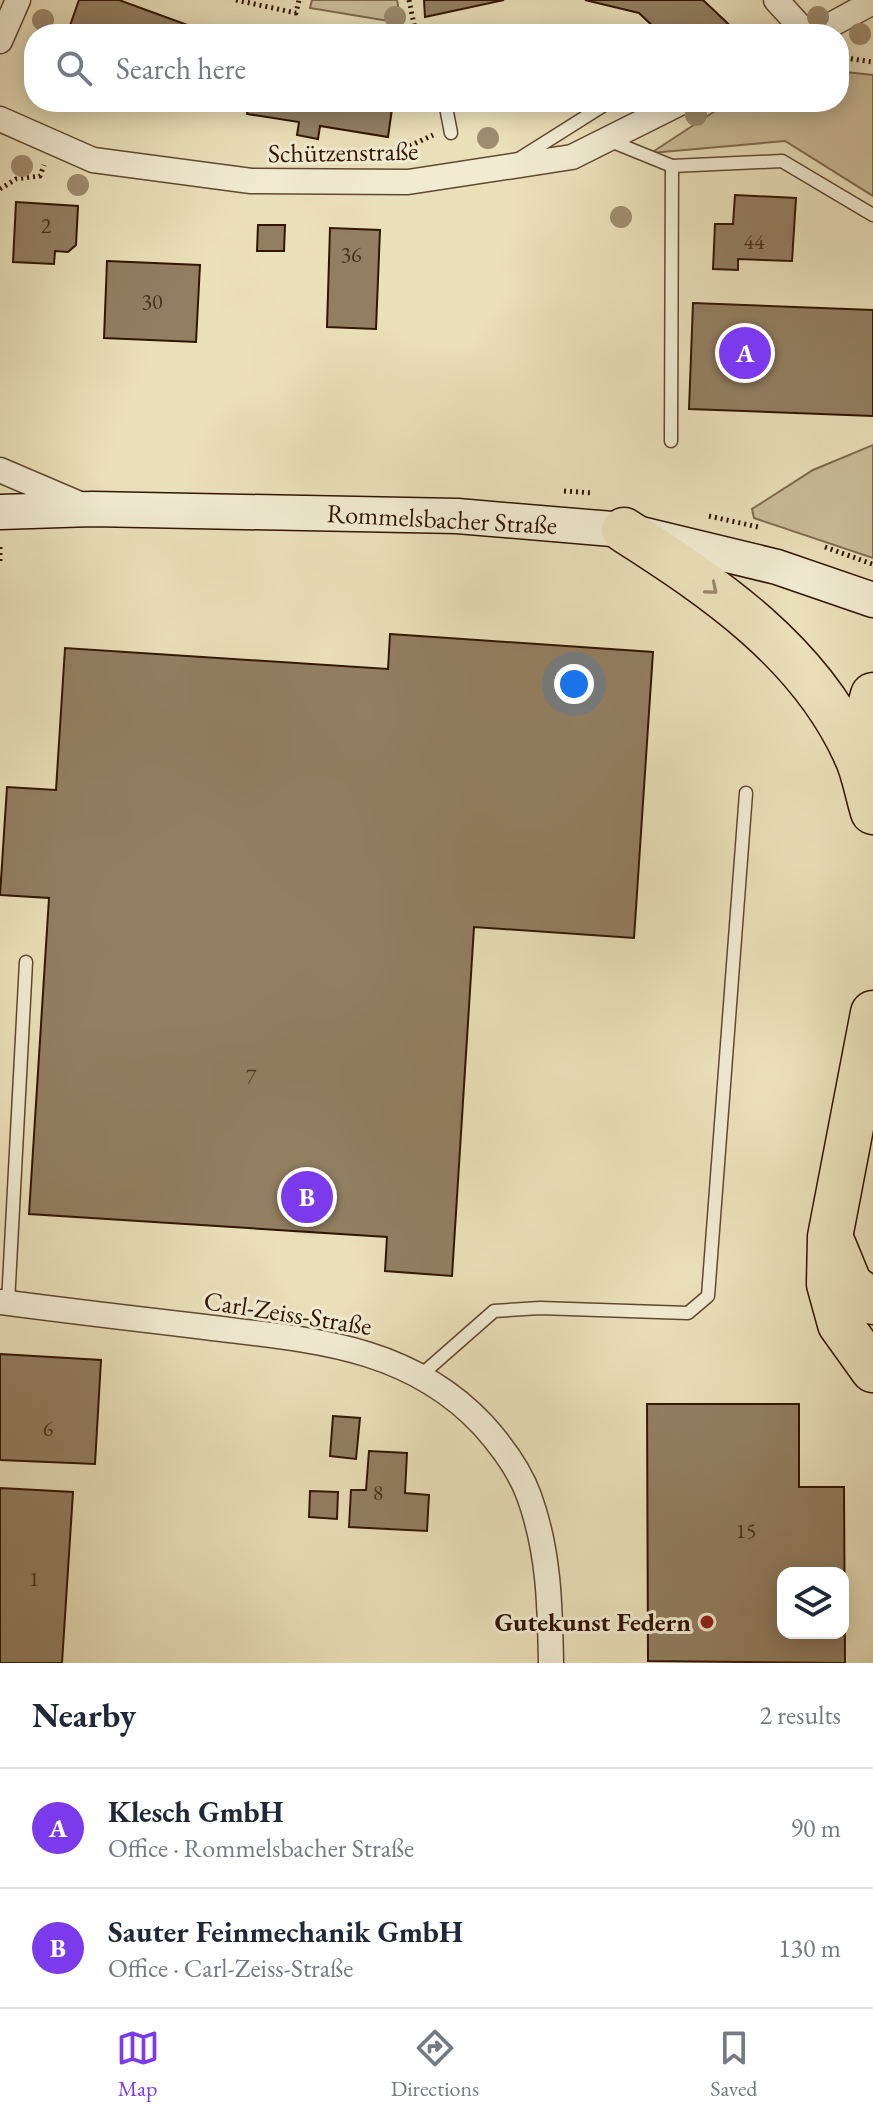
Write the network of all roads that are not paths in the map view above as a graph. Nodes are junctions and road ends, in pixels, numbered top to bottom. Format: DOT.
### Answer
graph roads {
  1 [pos="18,0"];
  2 [pos="776,0"];
  3 [pos="873,2"];
  4 [pos="798,24"];
  5 [pos="832,24"];
  6 [pos="0,41"];
  7 [pos="447,112"];
  8 [pos="593,112"];
  9 [pos="663,112"];
  10 [pos="0,119"];
  11 [pos="451,133"];
  12 [pos="608,140"];
  13 [pos="672,166"];
  14 [pos="503,169"];
  15 [pos="873,215"];
  16 [pos="671,441"];
  17 [pos="0,470"];
  18 [pos="92,509"];
  19 [pos="0,512"];
  20 [pos="624,530"];
  21 [pos="873,600"];
  22 [pos="873,695"];
  23 [pos="856,755"];
  24 [pos="746,793"];
  25 [pos="873,812"];
  26 [pos="26,962"];
  27 [pos="873,1013"];
  28 [pos="830,1237"];
  29 [pos="4,1302"];
  30 [pos="873,1302"];
  31 [pos="873,1370"];
  32 [pos="420,1376"];
  33 [pos="551,1663"];
  1 -- 6 [label="street"];
  2 -- 4 [label="street"];
  3 -- 5 [label="street"];
  7 -- 11 [label="lane"];
  8 -- 14 [label="lane"];
  9 -- 12 [label="street, Schützenstraße"];
  10 -- 14 [label="street, Schützenstraße"];
  12 -- 13 [label="lane"];
  12 -- 14 [label="street, Schützenstraße"];
  13 -- 15 [label="lane"];
  13 -- 16 [label="lane"];
  17 -- 18 [label="street"];
  18 -- 19 [label="main road, Rommelsbacher Straße"];
  18 -- 20 [label="main road, Rommelsbacher Straße"];
  20 -- 21 [label="main road, Rommelsbacher Straße"];
  20 -- 23 [label="highway, one-way"];
  22 -- 23 [label="highway"];
  23 -- 25 [label="highway"];
  24 -- 32 [label="lane"];
  26 -- 29 [label="lane"];
  27 -- 28 [label="highway"];
  28 -- 30 [label="highway"];
  28 -- 31 [label="highway"];
  29 -- 32 [label="street, Carl-Zeiss-Straße"];
  32 -- 33 [label="street, Carl-Zeiss-Straße"];
}
